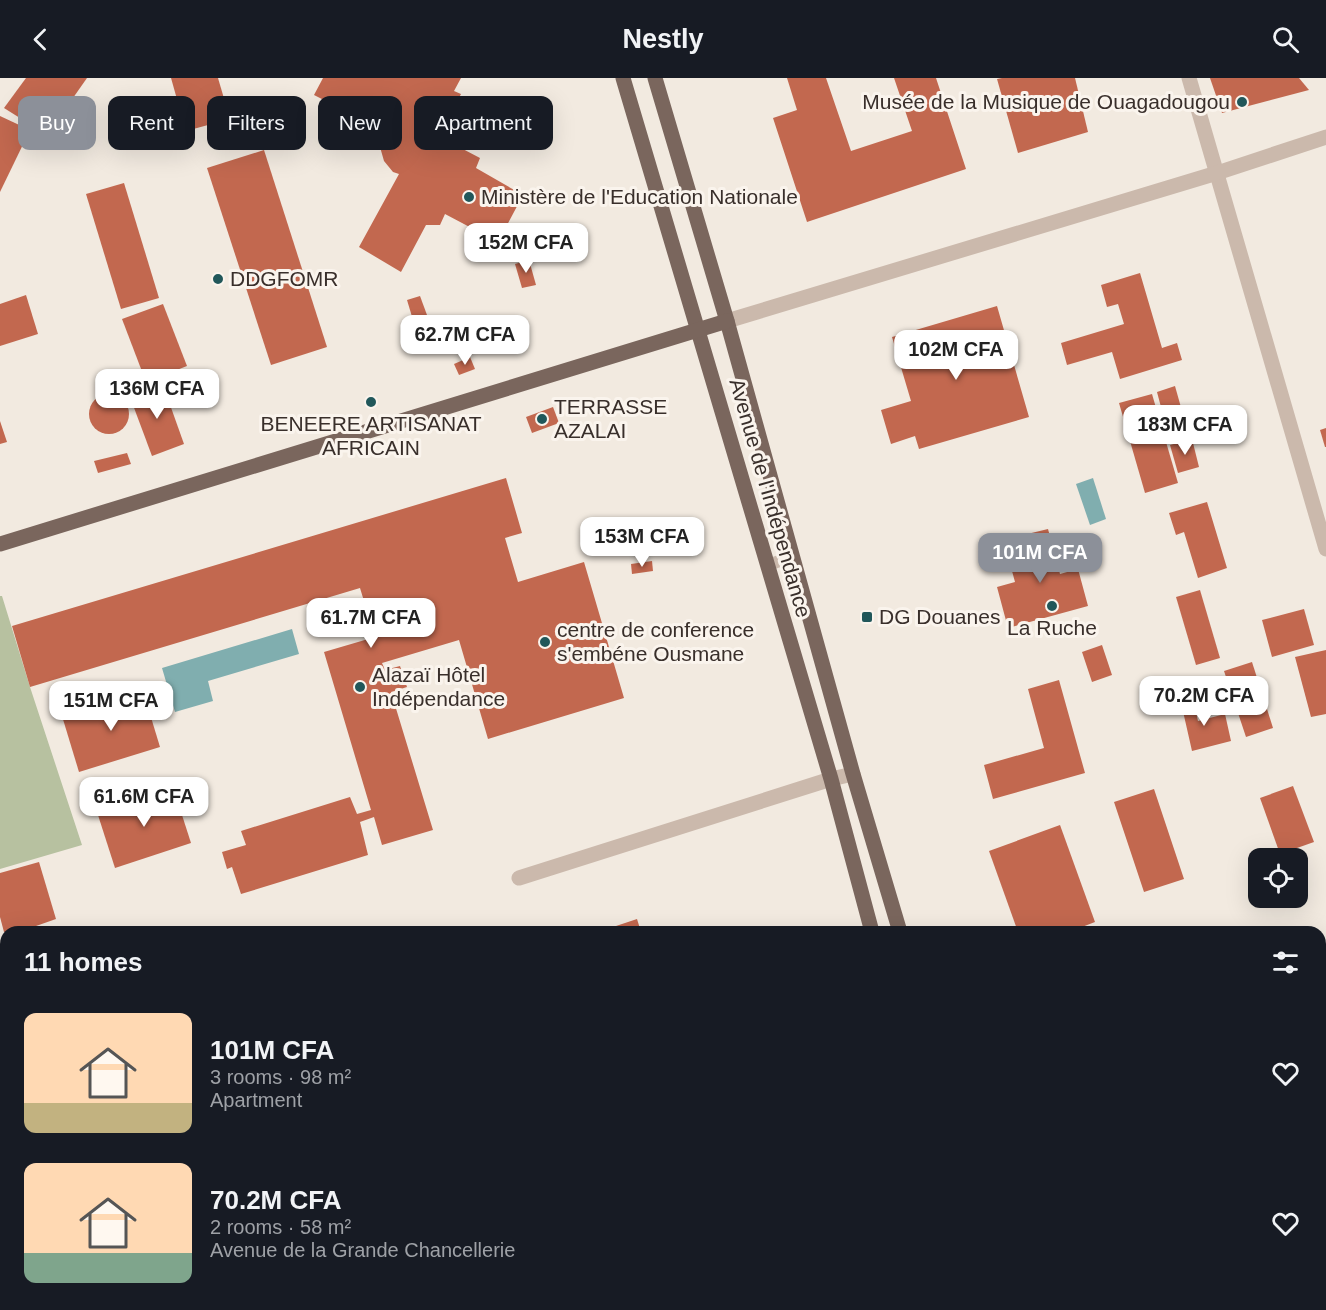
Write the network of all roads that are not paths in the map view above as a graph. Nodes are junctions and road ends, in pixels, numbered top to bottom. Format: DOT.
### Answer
graph roads {
  1 [pos="623,78"];
  2 [pos="655,78"];
  3 [pos="1189,78"];
  4 [pos="1326,137"];
  5 [pos="1216,173"];
  6 [pos="727,321"];
  7 [pos="699,329"];
  8 [pos="0,544"];
  9 [pos="1326,549"];
  10 [pos="791,557"];
  11 [pos="768,565"];
  12 [pos="853,774"];
  13 [pos="831,779"];
  14 [pos="519,878"];
  15 [pos="870,926"];
  16 [pos="898,926"];
  1 -- 7 [label="main road, Avenue de l'Indépendance"];
  2 -- 6 [label="main road, Avenue de l'Indépendance"];
  3 -- 5 [label="street"];
  4 -- 5 [label="street"];
  5 -- 6 [label="street"];
  5 -- 9 [label="street"];
  6 -- 7 [label="main road"];
  6 -- 10 [label="main road, Avenue de l'Indépendance"];
  7 -- 8 [label="main road"];
  7 -- 11 [label="main road, Avenue de l'Indépendance"];
  10 -- 11 [label="lane"];
  10 -- 12 [label="main road, Avenue de l'Indépendance"];
  11 -- 13 [label="main road, Avenue de l'Indépendance"];
  12 -- 13 [label="street"];
  12 -- 16 [label="main road, Avenue de l'Indépendance"];
  13 -- 14 [label="street"];
  13 -- 15 [label="main road, Avenue de l'Indépendance"];
}
